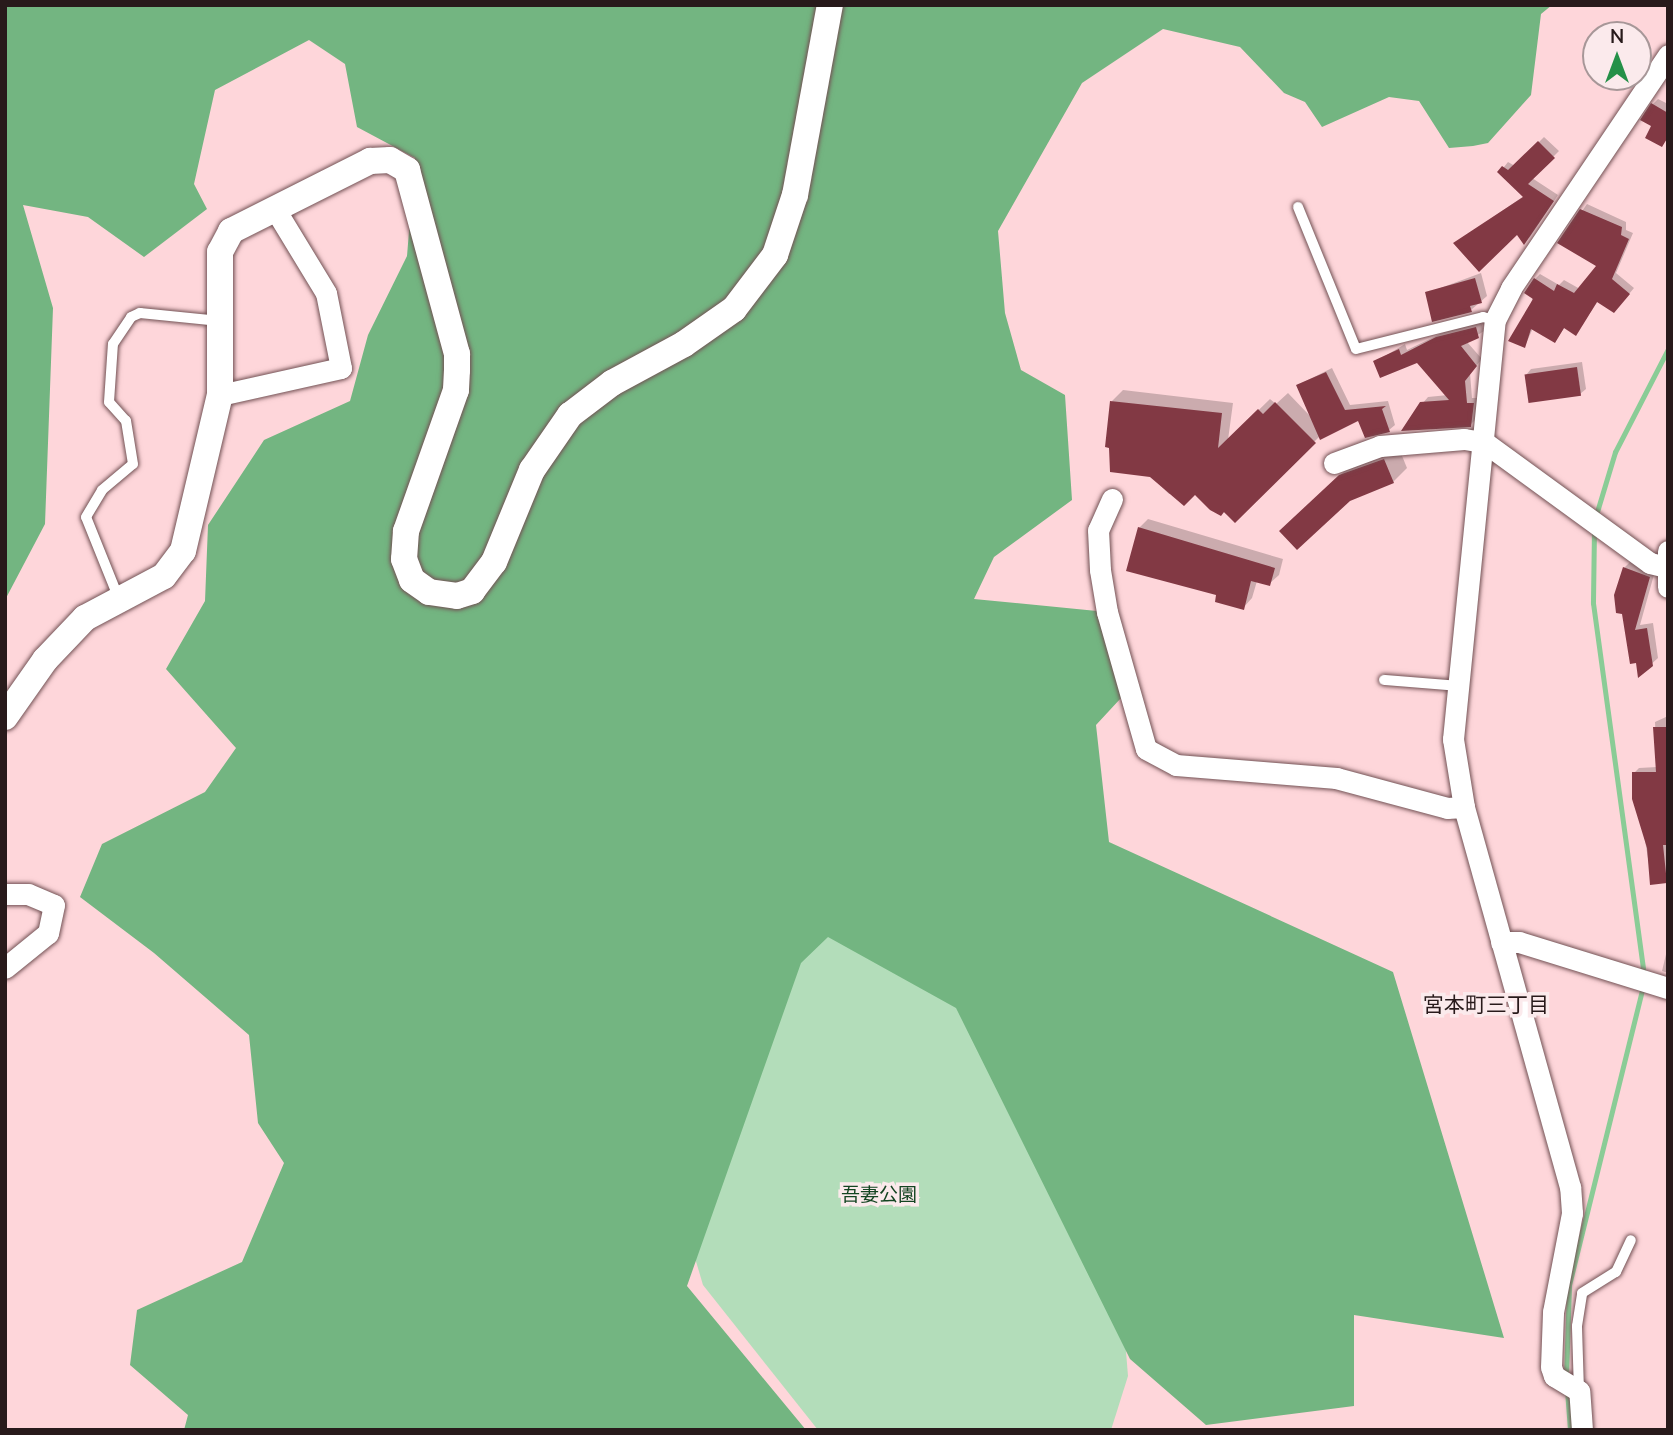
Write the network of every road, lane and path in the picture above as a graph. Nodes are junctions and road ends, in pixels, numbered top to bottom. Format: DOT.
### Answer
graph roads {
  1 [pos="830,5"];
  2 [pos="1668,55"];
  3 [pos="1298,207"];
  4 [pos="275,209"];
  5 [pos="1495,320"];
  6 [pos="220,321"];
  7 [pos="220,395"];
  8 [pos="1484,442"];
  9 [pos="1334,463"];
  10 [pos="1112,499"];
  11 [pos="1667,568"];
  12 [pos="119,599"];
  13 [pos="1384,680"];
  14 [pos="1458,686"];
  15 [pos="5,717"];
  16 [pos="1464,807"];
  17 [pos="5,894"];
  18 [pos="1501,942"];
  19 [pos="5,968"];
  20 [pos="1652,983"];
  21 [pos="1632,1240"];
  22 [pos="1571,1386"];
  23 [pos="1581,1430"];
  1 -- 4 [label="street"];
  2 -- 5 [label="street"];
  3 -- 5 [label="lane"];
  4 -- 6 [label="street"];
  4 -- 7 [label="street"];
  5 -- 8 [label="street"];
  6 -- 7 [label="street"];
  6 -- 12 [label="lane"];
  7 -- 12 [label="street"];
  8 -- 9 [label="street"];
  8 -- 11 [label="street"];
  8 -- 14 [label="street"];
  10 -- 16 [label="street"];
  12 -- 15 [label="street"];
  13 -- 14 [label="lane"];
  14 -- 16 [label="street"];
  16 -- 18 [label="street"];
  17 -- 19 [label="street"];
  18 -- 20 [label="street"];
  18 -- 22 [label="street"];
  21 -- 22 [label="lane"];
  22 -- 23 [label="street"];
}
